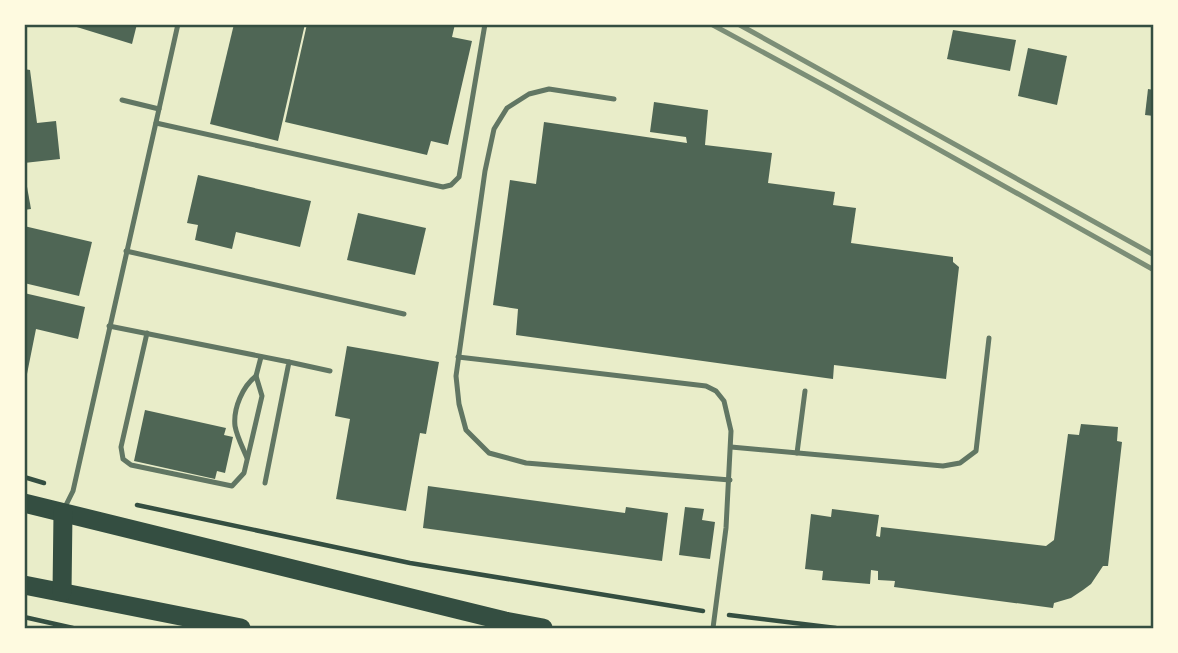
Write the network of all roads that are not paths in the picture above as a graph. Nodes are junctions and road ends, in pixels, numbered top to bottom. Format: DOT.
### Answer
graph roads {
  1 [pos="178,24"];
  2 [pos="485,24"];
  3 [pos="614,99"];
  4 [pos="122,100"];
  5 [pos="159,109"];
  6 [pos="156,123"];
  7 [pos="126,251"];
  8 [pos="404,314"];
  9 [pos="109,326"];
  10 [pos="147,333"];
  11 [pos="989,338"];
  12 [pos="458,356"];
  13 [pos="261,357"];
  14 [pos="289,362"];
  15 [pos="330,371"];
  16 [pos="256,376"];
  17 [pos="805,391"];
  18 [pos="731,447"];
  19 [pos="797,453"];
  20 [pos="247,460"];
  21 [pos="730,480"];
  22 [pos="265,484"];
  23 [pos="24,503"];
  24 [pos="63,513"];
  25 [pos="24,585"];
  26 [pos="62,592"];
  27 [pos="241,628"];
  28 [pos="543,628"];
  29 [pos="713,628"];
  1 -- 5 [label="lane"];
  2 -- 6 [label="lane"];
  3 -- 12 [label="lane"];
  4 -- 5 [label="lane"];
  5 -- 6 [label="lane"];
  6 -- 7 [label="lane"];
  7 -- 8 [label="lane"];
  7 -- 9 [label="lane"];
  9 -- 10 [label="lane"];
  9 -- 24 [label="lane"];
  10 -- 13 [label="lane"];
  10 -- 20 [label="lane"];
  11 -- 19 [label="lane"];
  12 -- 18 [label="lane"];
  12 -- 21 [label="lane"];
  13 -- 14 [label="lane"];
  13 -- 16 [label="lane"];
  14 -- 15 [label="lane"];
  14 -- 22 [label="lane"];
  16 -- 20 [label="lane"];
  16 -- 20 [label="lane"];
  17 -- 19 [label="lane"];
  18 -- 19 [label="lane"];
  18 -- 21 [label="lane"];
  21 -- 29 [label="lane"];
  23 -- 24 [label="highway"];
  24 -- 26 [label="highway"];
  24 -- 28 [label="highway"];
  25 -- 26 [label="highway"];
  26 -- 27 [label="highway"];
}
